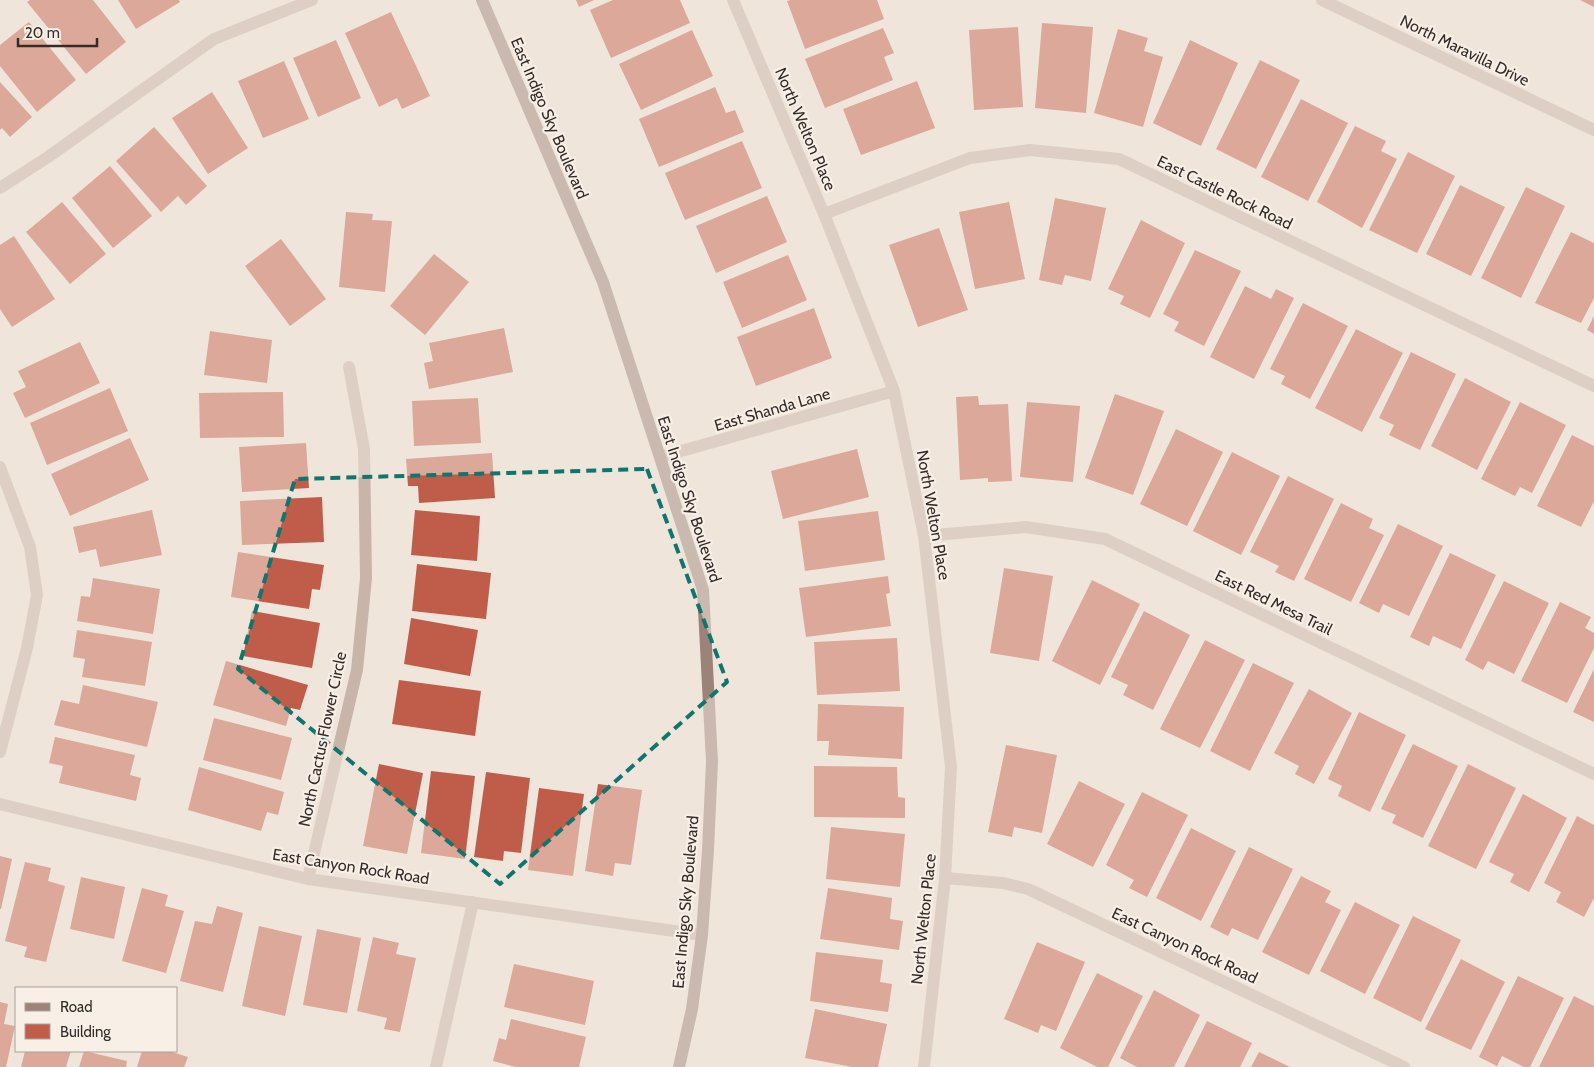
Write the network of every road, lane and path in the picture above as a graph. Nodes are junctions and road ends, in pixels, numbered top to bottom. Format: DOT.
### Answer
graph roads {
  1 [pos="312,0"];
  2 [pos="482,0"];
  3 [pos="733,0"];
  4 [pos="1322,0"];
  5 [pos="1594,130"];
  6 [pos="0,188"];
  7 [pos="824,214"];
  8 [pos="349,367"];
  9 [pos="1594,386"];
  10 [pos="894,391"];
  11 [pos="660,457"];
  12 [pos="0,468"];
  13 [pos="924,536"];
  14 [pos="0,752"];
  15 [pos="1594,774"];
  16 [pos="0,804"];
  17 [pos="945,878"];
  18 [pos="308,879"];
  19 [pos="473,902"];
  20 [pos="702,935"];
  21 [pos="436,1067"];
  22 [pos="678,1067"];
  23 [pos="924,1067"];
  24 [pos="1404,1067"];
  1 -- 6 [label="street"];
  2 -- 11 [label="street, East Indigo Sky Boulevard"];
  3 -- 7 [label="street, North Welton Place"];
  4 -- 5 [label="street, North Maravilla Drive"];
  7 -- 9 [label="street, East Castle Rock Road"];
  7 -- 10 [label="street, North Welton Place"];
  8 -- 18 [label="street, North Cactus Flower Circle"];
  10 -- 11 [label="street, East Shanda Lane"];
  10 -- 13 [label="street, North Welton Place"];
  11 -- 20 [label="street, East Indigo Sky Boulevard"];
  12 -- 14 [label="street"];
  13 -- 15 [label="street, East Red Mesa Trail"];
  13 -- 17 [label="street, North Welton Place"];
  16 -- 18 [label="street, East Canyon Rock Road"];
  17 -- 23 [label="street, North Welton Place"];
  17 -- 24 [label="street, East Canyon Rock Road"];
  18 -- 19 [label="street, East Canyon Rock Road"];
  19 -- 20 [label="street, East Canyon Rock Road"];
  19 -- 21 [label="street"];
  20 -- 22 [label="street, East Indigo Sky Boulevard"];
}
